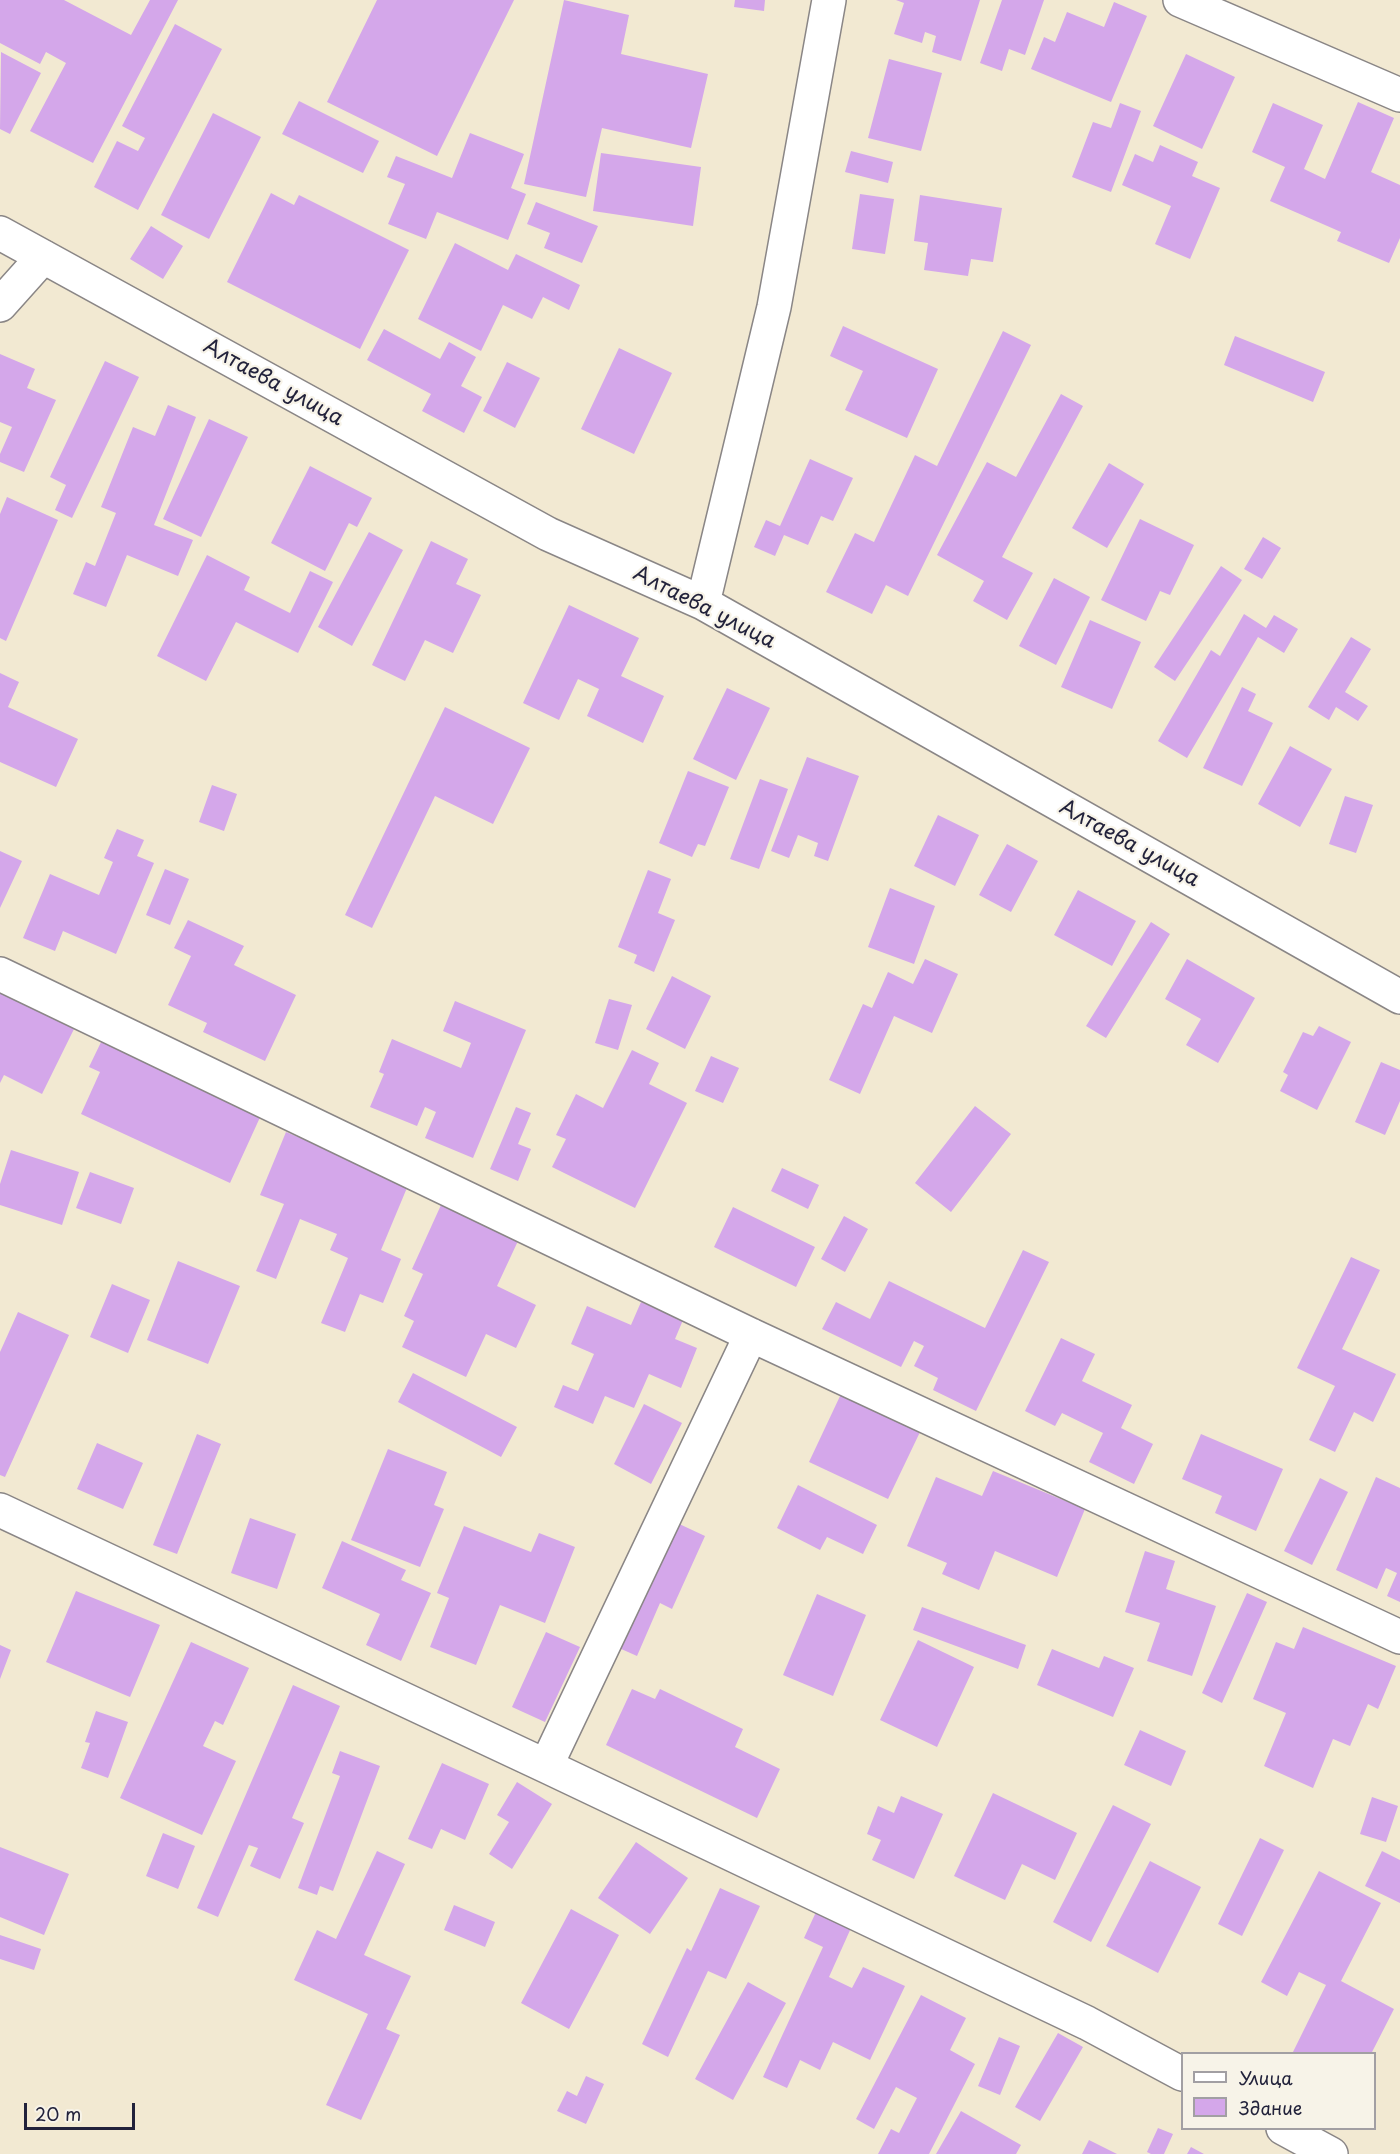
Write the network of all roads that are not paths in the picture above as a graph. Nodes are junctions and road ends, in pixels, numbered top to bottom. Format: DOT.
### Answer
graph roads {
  1 [pos="829,0"];
  2 [pos="1180,0"];
  3 [pos="1400,95"];
  4 [pos="0,233"];
  5 [pos="43,257"];
  6 [pos="0,305"];
  7 [pos="703,603"];
  8 [pos="0,974"];
  9 [pos="1400,997"];
  10 [pos="751,1335"];
  11 [pos="0,1510"];
  12 [pos="1400,1637"];
  13 [pos="546,1766"];
  14 [pos="1181,2073"];
  15 [pos="1287,2130"];
  16 [pos="1331,2154"];
  1 -- 7 [label="street"];
  2 -- 3 [label="street"];
  4 -- 5 [label="street, Алтаева улица"];
  5 -- 6 [label="street"];
  5 -- 7 [label="street, Алтаева улица"];
  7 -- 9 [label="street, Алтаева улица"];
  8 -- 10 [label="street"];
  10 -- 12 [label="street"];
  10 -- 13 [label="street"];
  11 -- 13 [label="street"];
  13 -- 14 [label="street"];
  15 -- 16 [label="street"];
}
